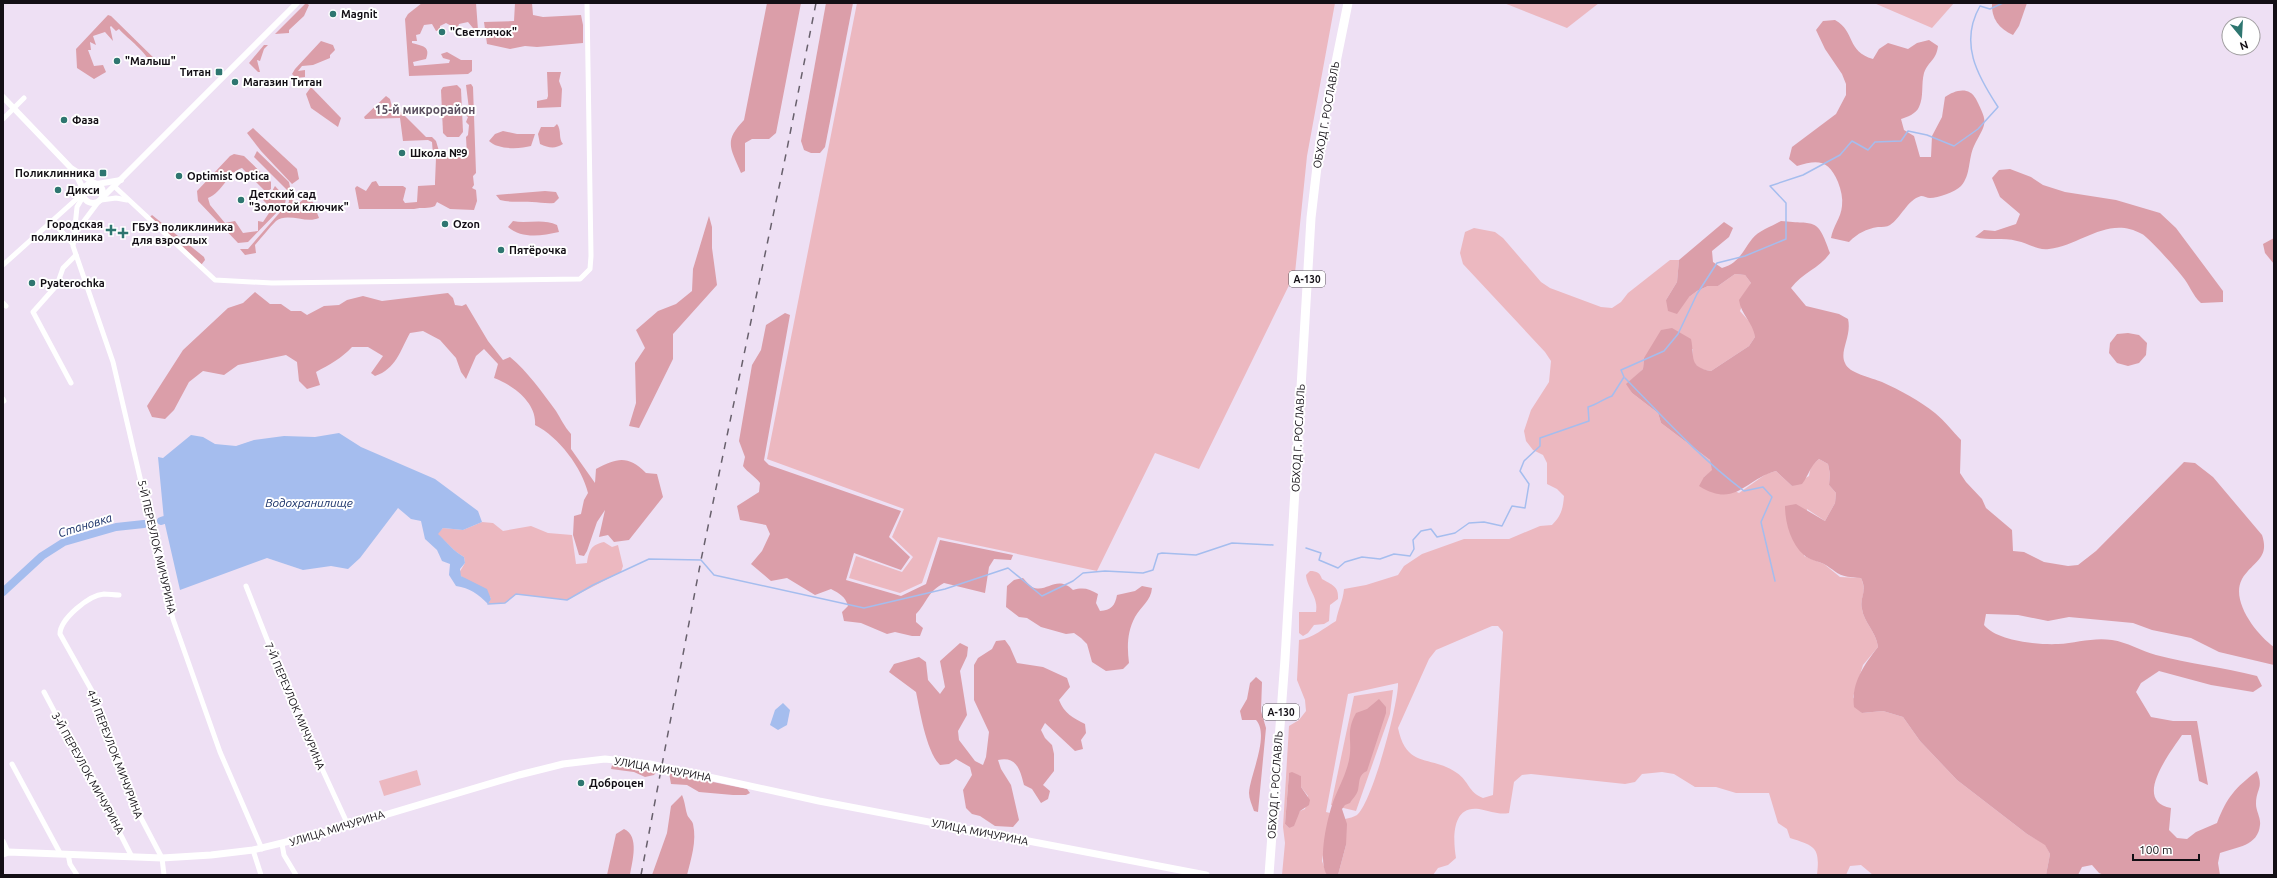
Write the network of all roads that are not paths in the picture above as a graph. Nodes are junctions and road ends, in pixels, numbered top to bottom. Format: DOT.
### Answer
graph roads {
  1 [pos="297,3"];
  2 [pos="587,3"];
  3 [pos="1348,3"];
  4 [pos="3,97"];
  5 [pos="24,98"];
  6 [pos="14,109"];
  7 [pos="3,119"];
  8 [pos="71,168"];
  9 [pos="123,179"];
  10 [pos="95,184"];
  11 [pos="115,187"];
  12 [pos="84,193"];
  13 [pos="101,200"];
  14 [pos="131,202"];
  15 [pos="52,221"];
  16 [pos="73,242"];
  17 [pos="76,255"];
  18 [pos="3,265"];
  19 [pos="71,383"];
  20 [pos="246,586"];
  21 [pos="119,595"];
  22 [pos="44,692"];
  23 [pos="12,764"];
  24 [pos="348,825"];
  25 [pos="3,841"];
  26 [pos="282,844"];
  27 [pos="262,849"];
  28 [pos="252,850"];
  29 [pos="6,853"];
  30 [pos="60,853"];
  31 [pos="68,854"];
  32 [pos="131,855"];
  33 [pos="162,858"];
  34 [pos="1269,870"];
  35 [pos="76,875"];
  36 [pos="164,875"];
  37 [pos="261,875"];
  38 [pos="296,875"];
  39 [pos="1206,875"];
  40 [pos="1263,875"];
  1 -- 9 [label="street"];
  2 -- 14 [label="street"];
  3 -- 34 [label="highway, ОБХОД Г. РОСЛАВЛЬ / А-130"];
  4 -- 6 [label="street"];
  5 -- 6 [label="street"];
  6 -- 7 [label="street"];
  6 -- 8 [label="street"];
  8 -- 10 [label="street"];
  8 -- 12 [label="street"];
  9 -- 10 [label="street"];
  9 -- 11 [label="street"];
  10 -- 12 [label="street"];
  10 -- 13 [label="street"];
  11 -- 13 [label="street"];
  11 -- 14 [label="street"];
  12 -- 13 [label="street"];
  12 -- 15 [label="street"];
  12 -- 16 [label="street, 5-Й ПЕРЕУЛОК МИЧУРИНА"];
  13 -- 14 [label="street"];
  13 -- 16 [label="street"];
  15 -- 16 [label="street"];
  15 -- 18 [label="street"];
  16 -- 17 [label="street, 5-Й ПЕРЕУЛОК МИЧУРИНА"];
  17 -- 19 [label="street"];
  17 -- 27 [label="street, 5-Й ПЕРЕУЛОК МИЧУРИНА"];
  20 -- 24 [label="street, 7-Й ПЕРЕУЛОК МИЧУРИНА"];
  21 -- 33 [label="street, 4-Й ПЕРЕУЛОК МИЧУРИНА"];
  22 -- 32 [label="street, 3-Й ПЕРЕУЛОК МИЧУРИНА"];
  23 -- 30 [label="street"];
  24 -- 26 [label="main road, УЛИЦА МИЧУРИНА"];
  24 -- 39 [label="main road, УЛИЦА МИЧУРИНА"];
  25 -- 29 [label="street"];
  26 -- 27 [label="main road, УЛИЦА МИЧУРИНА"];
  26 -- 38 [label="street"];
  27 -- 28 [label="main road, УЛИЦА МИЧУРИНА"];
  28 -- 33 [label="main road, УЛИЦА МИЧУРИНА"];
  28 -- 37 [label="street"];
  29 -- 30 [label="main road, УЛИЦА МИЧУРИНА"];
  30 -- 31 [label="main road, УЛИЦА МИЧУРИНА"];
  31 -- 32 [label="main road, УЛИЦА МИЧУРИНА"];
  31 -- 35 [label="street"];
  32 -- 33 [label="main road, УЛИЦА МИЧУРИНА"];
  33 -- 36 [label="street"];
  34 -- 40 [label="main road"];
}
